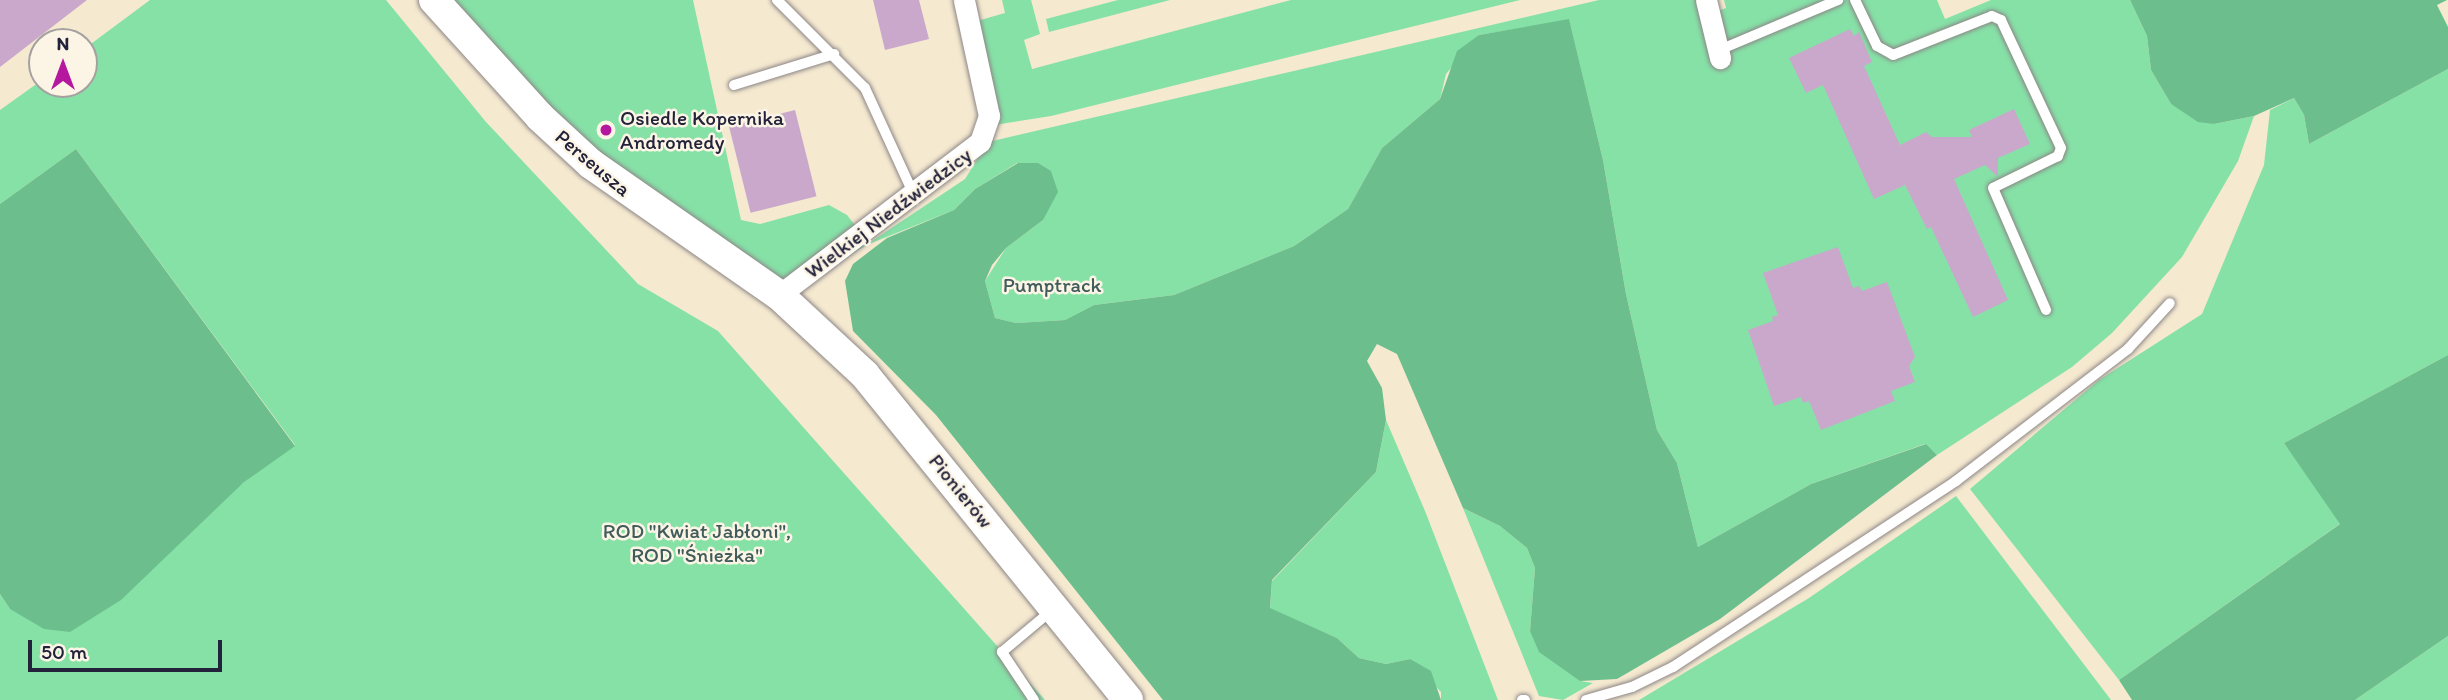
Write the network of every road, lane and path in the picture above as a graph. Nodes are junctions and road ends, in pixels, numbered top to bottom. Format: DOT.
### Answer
graph roads {
  1 [pos="434,0"];
  2 [pos="777,0"];
  3 [pos="964,0"];
  4 [pos="1706,0"];
  5 [pos="1838,0"];
  6 [pos="1855,0"];
  7 [pos="834,54"];
  8 [pos="1720,58"];
  9 [pos="734,85"];
  10 [pos="915,195"];
  11 [pos="779,295"];
  12 [pos="2170,303"];
  13 [pos="2046,310"];
  14 [pos="1055,608"];
  15 [pos="1034,700"];
  16 [pos="1128,700"];
  17 [pos="1586,700"];
  1 -- 11 [label="street, Perseusza"];
  2 -- 7 [label="lane"];
  3 -- 10 [label="street, Wielkiej Niedźwiedzicy"];
  4 -- 8 [label="street"];
  5 -- 8 [label="lane"];
  6 -- 13 [label="lane"];
  7 -- 9 [label="lane"];
  7 -- 10 [label="lane"];
  10 -- 11 [label="street, Wielkiej Niedźwiedzicy"];
  11 -- 14 [label="street, Pionierów"];
  12 -- 17 [label="lane"];
  14 -- 15 [label="lane"];
  14 -- 16 [label="street, Pionierów"];
}
